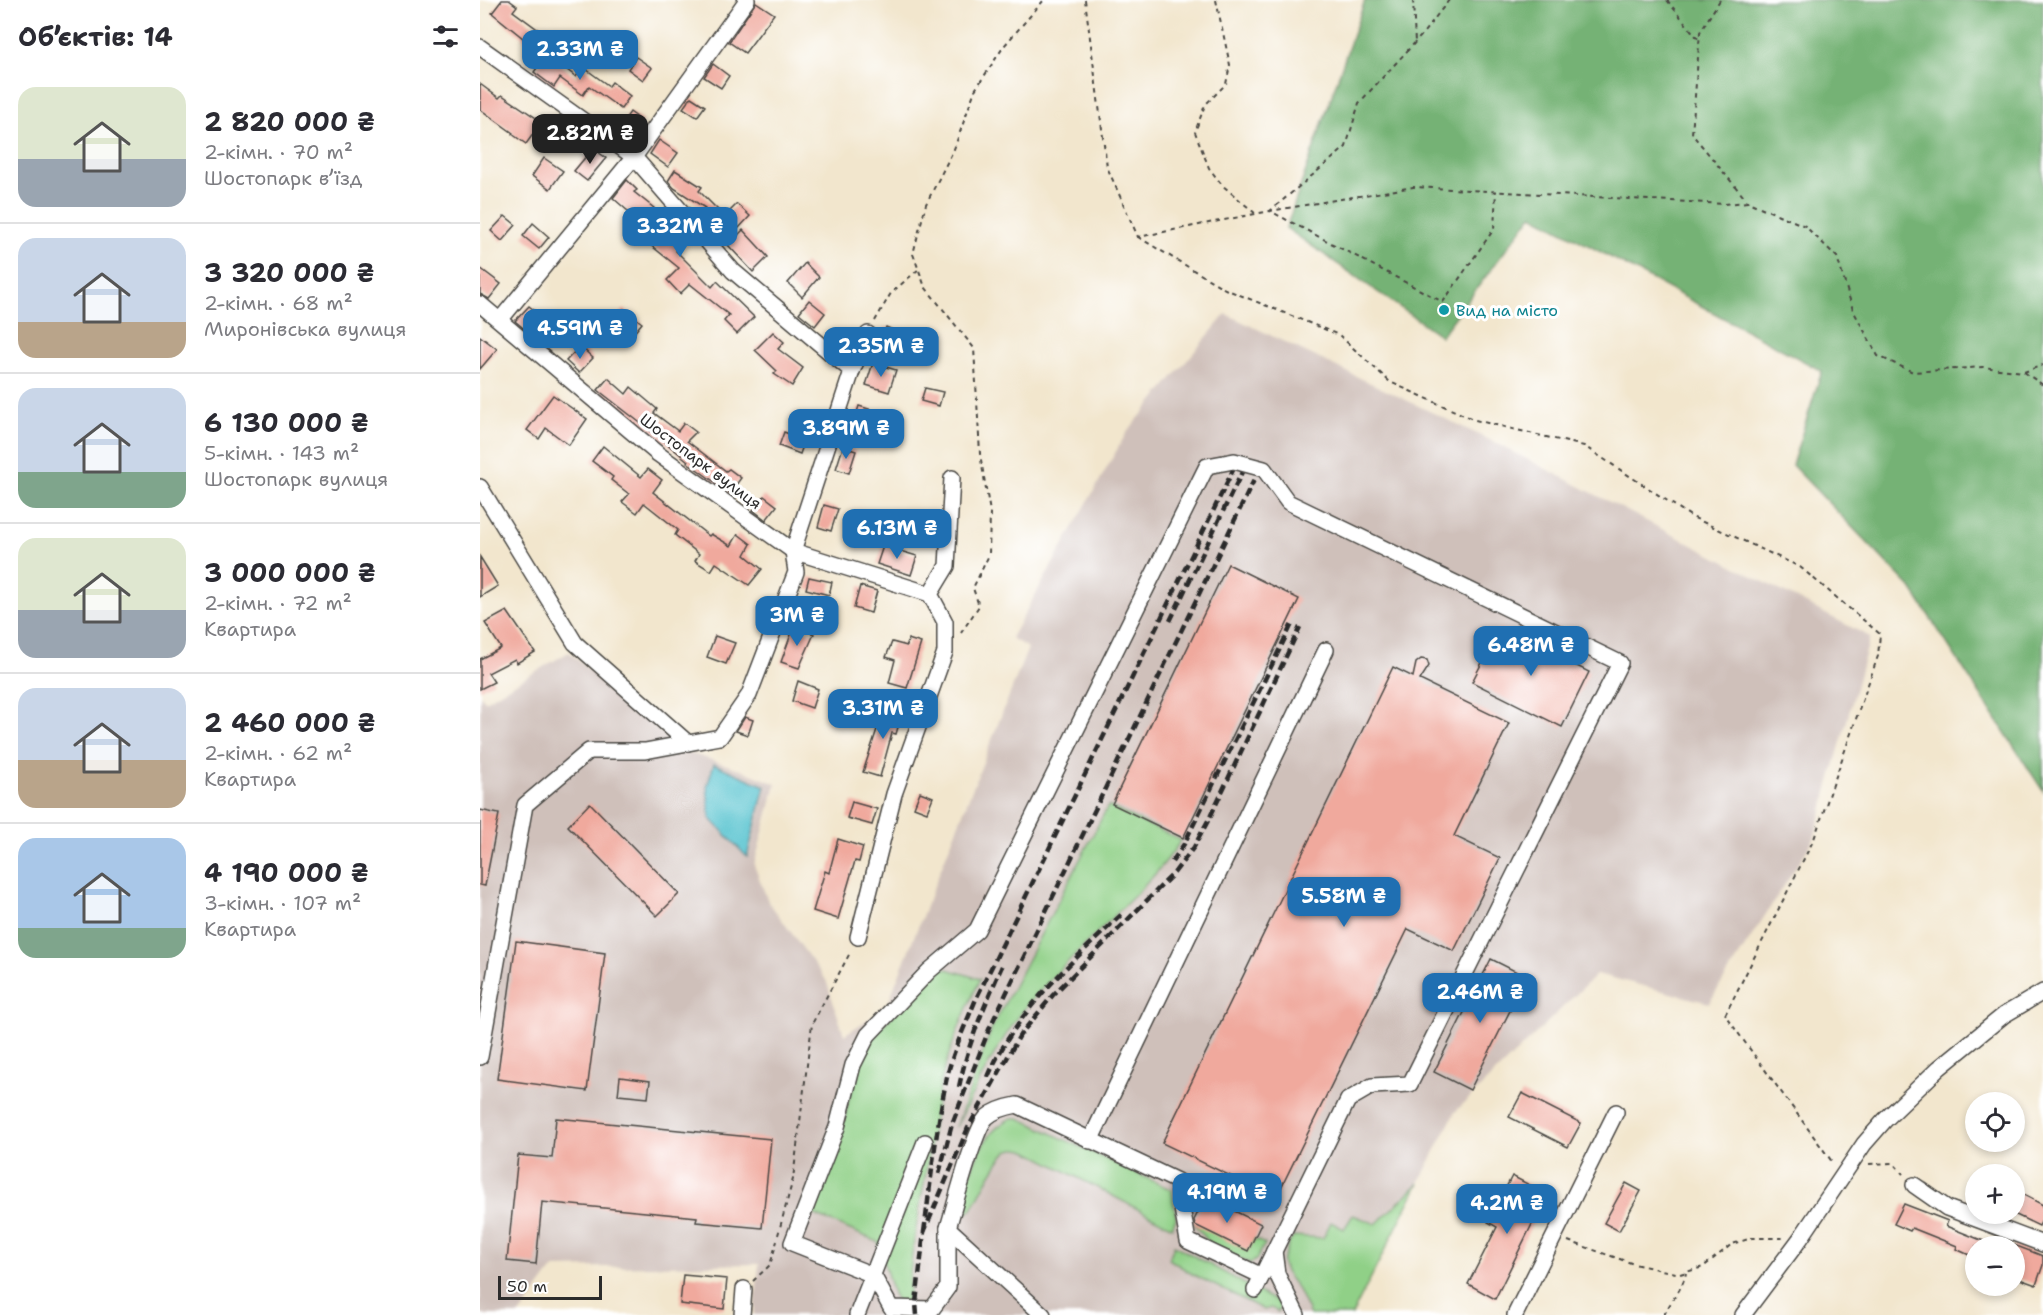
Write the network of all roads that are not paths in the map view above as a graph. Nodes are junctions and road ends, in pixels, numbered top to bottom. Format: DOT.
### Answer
graph roads {
  1 [pos="747,0"];
  2 [pos="480,47"];
  3 [pos="634,157"];
  4 [pos="480,304"];
  5 [pos="500,320"];
  6 [pos="868,334"];
  7 [pos="852,371"];
  8 [pos="952,478"];
  9 [pos="480,487"];
  10 [pos="793,551"];
  11 [pos="930,594"];
  12 [pos="1326,650"];
  13 [pos="688,743"];
  14 [pos="858,937"];
  15 [pos="2043,992"];
  16 [pos="480,1057"];
  17 [pos="1616,1112"];
  18 [pos="1090,1141"];
  19 [pos="925,1142"];
  20 [pos="1914,1185"];
  21 [pos="948,1228"];
  22 [pos="2043,1244"];
  23 [pos="1274,1250"];
  24 [pos="873,1275"];
  25 [pos="744,1289"];
  26 [pos="742,1315"];
  27 [pos="857,1315"];
  28 [pos="1043,1315"];
  29 [pos="1297,1315"];
  30 [pos="1515,1315"];
  31 [pos="1743,1315"];
  1 -- 3 [label="street"];
  2 -- 3 [label="street"];
  3 -- 5 [label="street"];
  3 -- 7 [label="street"];
  4 -- 5 [label="street, Шостопарк вулиця"];
  5 -- 10 [label="street, Шостопарк вулиця"];
  6 -- 7 [label="street"];
  7 -- 10 [label="street"];
  8 -- 11 [label="street"];
  9 -- 13 [label="street"];
  10 -- 11 [label="street, Шостопарк вулиця"];
  10 -- 13 [label="street"];
  11 -- 14 [label="street"];
  12 -- 18 [label="street"];
  13 -- 16 [label="street"];
  15 -- 31 [label="street"];
  17 -- 30 [label="street"];
  18 -- 21 [label="street"];
  18 -- 23 [label="street"];
  19 -- 24 [label="street"];
  20 -- 22 [label="street"];
  21 -- 24 [label="street"];
  21 -- 28 [label="street"];
  23 -- 24 [label="street"];
  23 -- 29 [label="street"];
  24 -- 27 [label="street"];
  25 -- 26 [label="street"];
}
